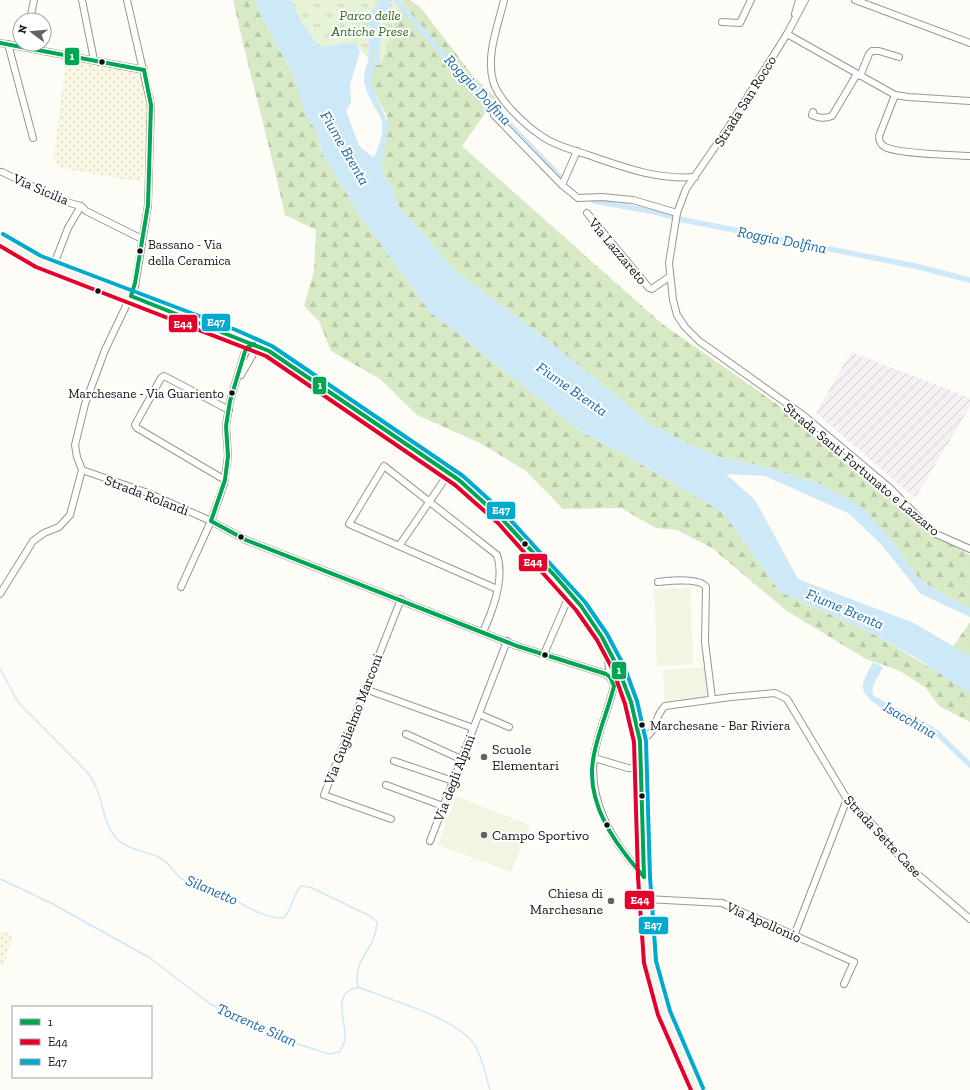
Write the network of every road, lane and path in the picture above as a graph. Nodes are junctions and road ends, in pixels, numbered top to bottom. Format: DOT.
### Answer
graph roads {
  1 [pos="34,0"];
  2 [pos="82,0"];
  3 [pos="127,0"];
  4 [pos="504,0"];
  5 [pos="751,0"];
  6 [pos="799,0"];
  7 [pos="805,0"];
  8 [pos="855,0"];
  9 [pos="32,12"];
  10 [pos="722,22"];
  11 [pos="792,23"];
  12 [pos="787,34"];
  13 [pos="0,43"];
  14 [pos="970,43"];
  15 [pos="8,44"];
  16 [pos="12,44"];
  17 [pos="52,51"];
  18 [pos="899,57"];
  19 [pos="94,60"];
  20 [pos="144,70"];
  21 [pos="858,75"];
  22 [pos="895,95"];
  23 [pos="970,101"];
  24 [pos="813,112"];
  25 [pos="494,115"];
  26 [pos="33,138"];
  27 [pos="577,151"];
  28 [pos="970,156"];
  29 [pos="2,172"];
  30 [pos="695,177"];
  31 [pos="674,179"];
  32 [pos="562,185"];
  33 [pos="689,186"];
  34 [pos="81,206"];
  35 [pos="587,213"];
  36 [pos="677,214"];
  37 [pos="0,239"];
  38 [pos="142,239"];
  39 [pos="53,267"];
  40 [pos="669,277"];
  41 [pos="131,296"];
  42 [pos="234,336"];
  43 [pos="256,345"];
  44 [pos="243,358"];
  45 [pos="234,386"];
  46 [pos="229,410"];
  47 [pos="82,470"];
  48 [pos="449,473"];
  49 [pos="225,480"];
  50 [pos="429,501"];
  51 [pos="211,520"];
  52 [pos="399,546"];
  53 [pos="970,549"];
  54 [pos="658,582"];
  55 [pos="181,587"];
  56 [pos="497,588"];
  57 [pos="0,594"];
  58 [pos="570,594"];
  59 [pos="401,599"];
  60 [pos="484,632"];
  61 [pos="506,641"];
  62 [pos="606,647"];
  63 [pos="544,654"];
  64 [pos="610,677"];
  65 [pos="365,689"];
  66 [pos="712,699"];
  67 [pos="478,714"];
  68 [pos="509,727"];
  69 [pos="473,728"];
  70 [pos="406,734"];
  71 [pos="640,742"];
  72 [pos="594,758"];
  73 [pos="462,759"];
  74 [pos="394,760"];
  75 [pos="642,769"];
  76 [pos="453,781"];
  77 [pos="386,785"];
  78 [pos="847,799"];
  79 [pos="443,806"];
  80 [pos="391,819"];
  81 [pos="430,841"];
  82 [pos="644,877"];
  83 [pos="646,900"];
  84 [pos="970,919"];
  85 [pos="794,936"];
  86 [pos="844,984"];
  87 [pos="698,1090"];
  1 -- 9 [label="street"];
  2 -- 19 [label="street"];
  3 -- 20 [label="street"];
  4 -- 27 [label="street"];
  5 -- 10 [label="street"];
  6 -- 11 [label="street, Strada San Rocco"];
  7 -- 11 [label="street, Strada San Rocco"];
  8 -- 14 [label="street"];
  11 -- 12 [label="street, Strada San Rocco"];
  12 -- 21 [label="street"];
  12 -- 30 [label="street, Strada San Rocco"];
  13 -- 15 [label="street"];
  15 -- 16 [label="street"];
  15 -- 26 [label="street"];
  17 -- 19 [label="street"];
  18 -- 21 [label="street"];
  19 -- 20 [label="street"];
  20 -- 38 [label="street"];
  21 -- 22 [label="street"];
  21 -- 24 [label="street"];
  22 -- 23 [label="street"];
  22 -- 28 [label="street"];
  25 -- 32 [label="street"];
  27 -- 31 [label="street"];
  27 -- 32 [label="street"];
  29 -- 34 [label="street, Via Sicilia"];
  30 -- 31 [label="street"];
  30 -- 33 [label="street, Strada Santi Fortunato e Lazzaro"];
  31 -- 33 [label="street"];
  32 -- 36 [label="street, Via Lazzareto"];
  33 -- 36 [label="street, Strada Santi Fortunato e Lazzaro"];
  34 -- 38 [label="street, Via Sicilia"];
  34 -- 39 [label="street, Via Sicilia"];
  35 -- 40 [label="street, Via Lazzareto"];
  36 -- 40 [label="street, Strada Santi Fortunato e Lazzaro"];
  37 -- 39 [label="main road"];
  38 -- 41 [label="street"];
  39 -- 41 [label="main road"];
  40 -- 53 [label="street, Strada Santi Fortunato e Lazzaro"];
  41 -- 42 [label="main road"];
  41 -- 47 [label="street"];
  42 -- 43 [label="main road"];
  42 -- 44 [label="street"];
  43 -- 44 [label="street"];
  43 -- 45 [label="street"];
  43 -- 48 [label="main road"];
  44 -- 45 [label="street"];
  45 -- 46 [label="street"];
  46 -- 49 [label="street"];
  46 -- 49 [label="street"];
  47 -- 51 [label="street, Strada Rolandi"];
  47 -- 57 [label="street"];
  48 -- 50 [label="street"];
  48 -- 58 [label="main road"];
  49 -- 51 [label="street"];
  50 -- 52 [label="street"];
  50 -- 52 [label="street"];
  50 -- 56 [label="street"];
  51 -- 55 [label="street"];
  51 -- 59 [label="street, Strada Rolandi"];
  52 -- 56 [label="street"];
  54 -- 66 [label="street"];
  56 -- 60 [label="street"];
  58 -- 62 [label="main road"];
  58 -- 63 [label="street"];
  59 -- 60 [label="street, Strada Rolandi"];
  59 -- 65 [label="street, Via Guglielmo Marconi"];
  60 -- 61 [label="street, Strada Rolandi"];
  61 -- 63 [label="street, Strada Rolandi"];
  61 -- 67 [label="street, Via degli Alpini"];
  62 -- 64 [label="street"];
  62 -- 71 [label="main road"];
  63 -- 64 [label="street, Strada Rolandi"];
  64 -- 72 [label="street"];
  65 -- 69 [label="street"];
  65 -- 80 [label="street, Via Guglielmo Marconi"];
  66 -- 71 [label="street, Strada Sette Case"];
  66 -- 78 [label="street, Strada Sette Case"];
  67 -- 68 [label="street"];
  67 -- 69 [label="street, Via degli Alpini"];
  69 -- 73 [label="street, Via degli Alpini"];
  70 -- 73 [label="street"];
  71 -- 75 [label="main road"];
  72 -- 75 [label="street"];
  72 -- 82 [label="street"];
  73 -- 76 [label="street, Via degli Alpini"];
  74 -- 76 [label="street"];
  75 -- 82 [label="main road"];
  76 -- 79 [label="street, Via degli Alpini"];
  77 -- 79 [label="street"];
  78 -- 84 [label="street, Strada Sette Case"];
  78 -- 85 [label="street"];
  79 -- 81 [label="street, Via degli Alpini"];
  82 -- 83 [label="main road"];
  83 -- 85 [label="street, Via Apollonio"];
  83 -- 87 [label="main road"];
  85 -- 86 [label="street, Via Apollonio"];
}
